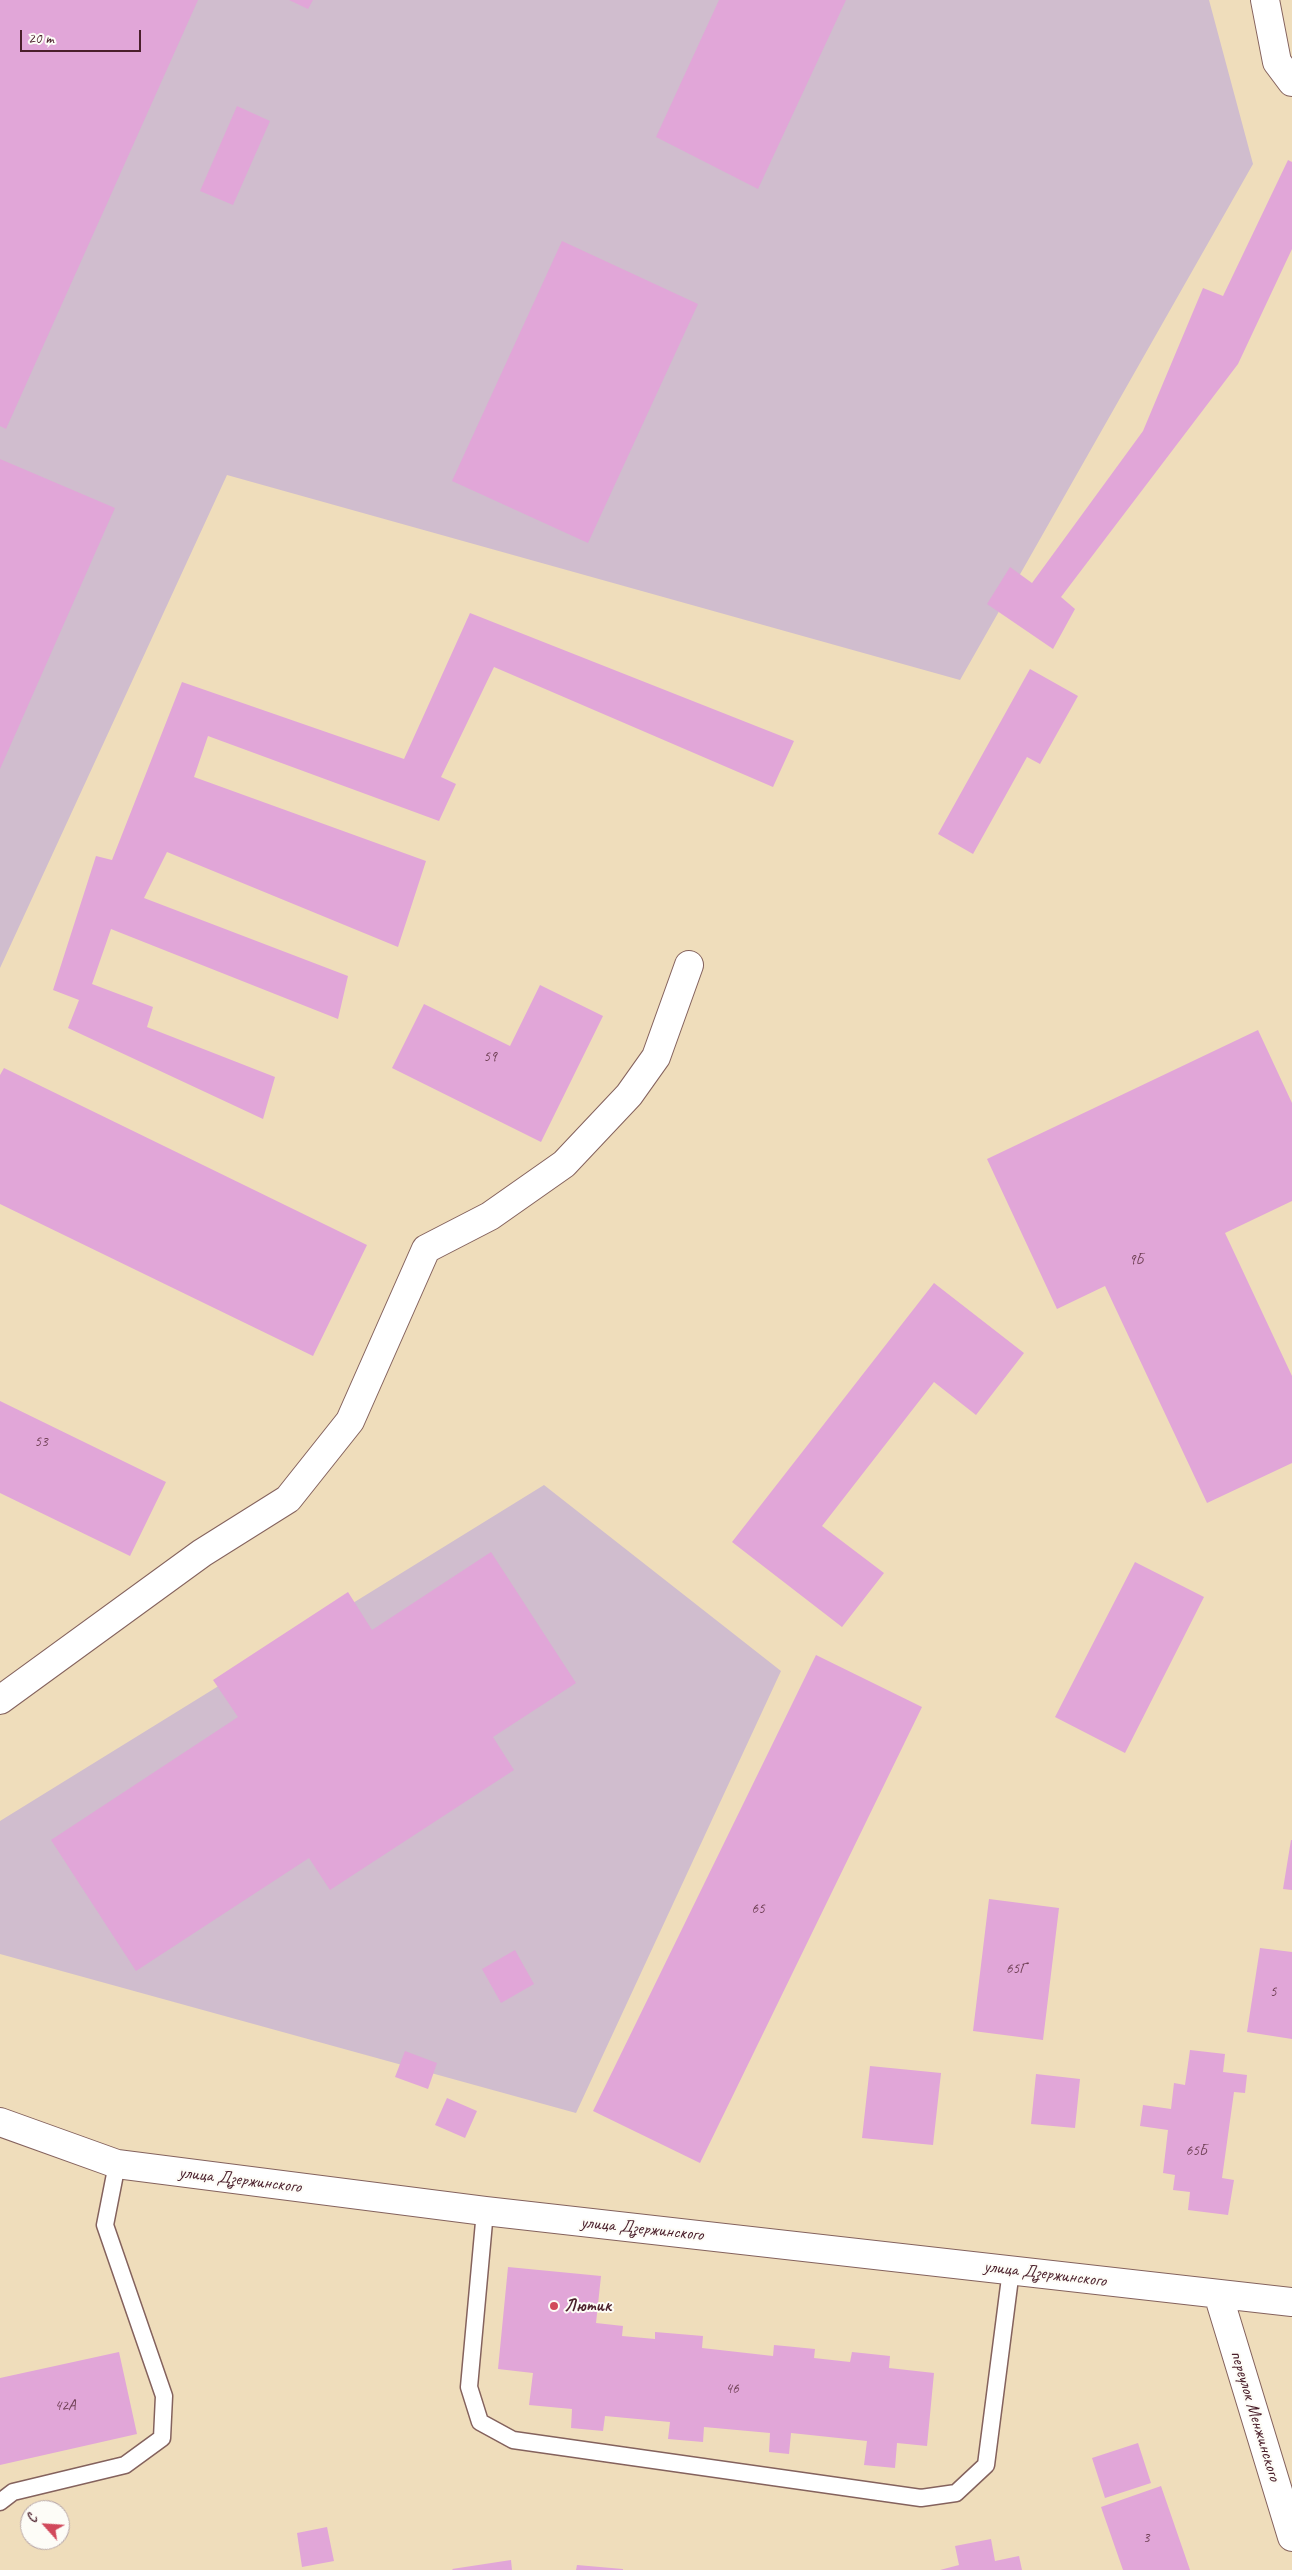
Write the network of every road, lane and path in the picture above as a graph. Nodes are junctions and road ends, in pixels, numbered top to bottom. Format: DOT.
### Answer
graph roads {
  1 [pos="1265,0"];
  2 [pos="1292,82"];
  3 [pos="689,964"];
  4 [pos="0,1700"];
  5 [pos="0,2122"];
  6 [pos="117,2164"];
  7 [pos="485,2211"];
  8 [pos="1011,2270"];
  9 [pos="1218,2294"];
  10 [pos="1292,2302"];
  11 [pos="0,2502"];
  12 [pos="1292,2537"];
  1 -- 2 [label="street"];
  3 -- 4 [label="street"];
  5 -- 6 [label="street, улица Дзержинского"];
  6 -- 7 [label="street, улица Дзержинского"];
  6 -- 11 [label="lane"];
  7 -- 8 [label="street, улица Дзержинского"];
  7 -- 8 [label="lane"];
  8 -- 9 [label="street, улица Дзержинского"];
  9 -- 10 [label="street, улица Дзержинского"];
  9 -- 12 [label="street, переулок Менжинского"];
}
